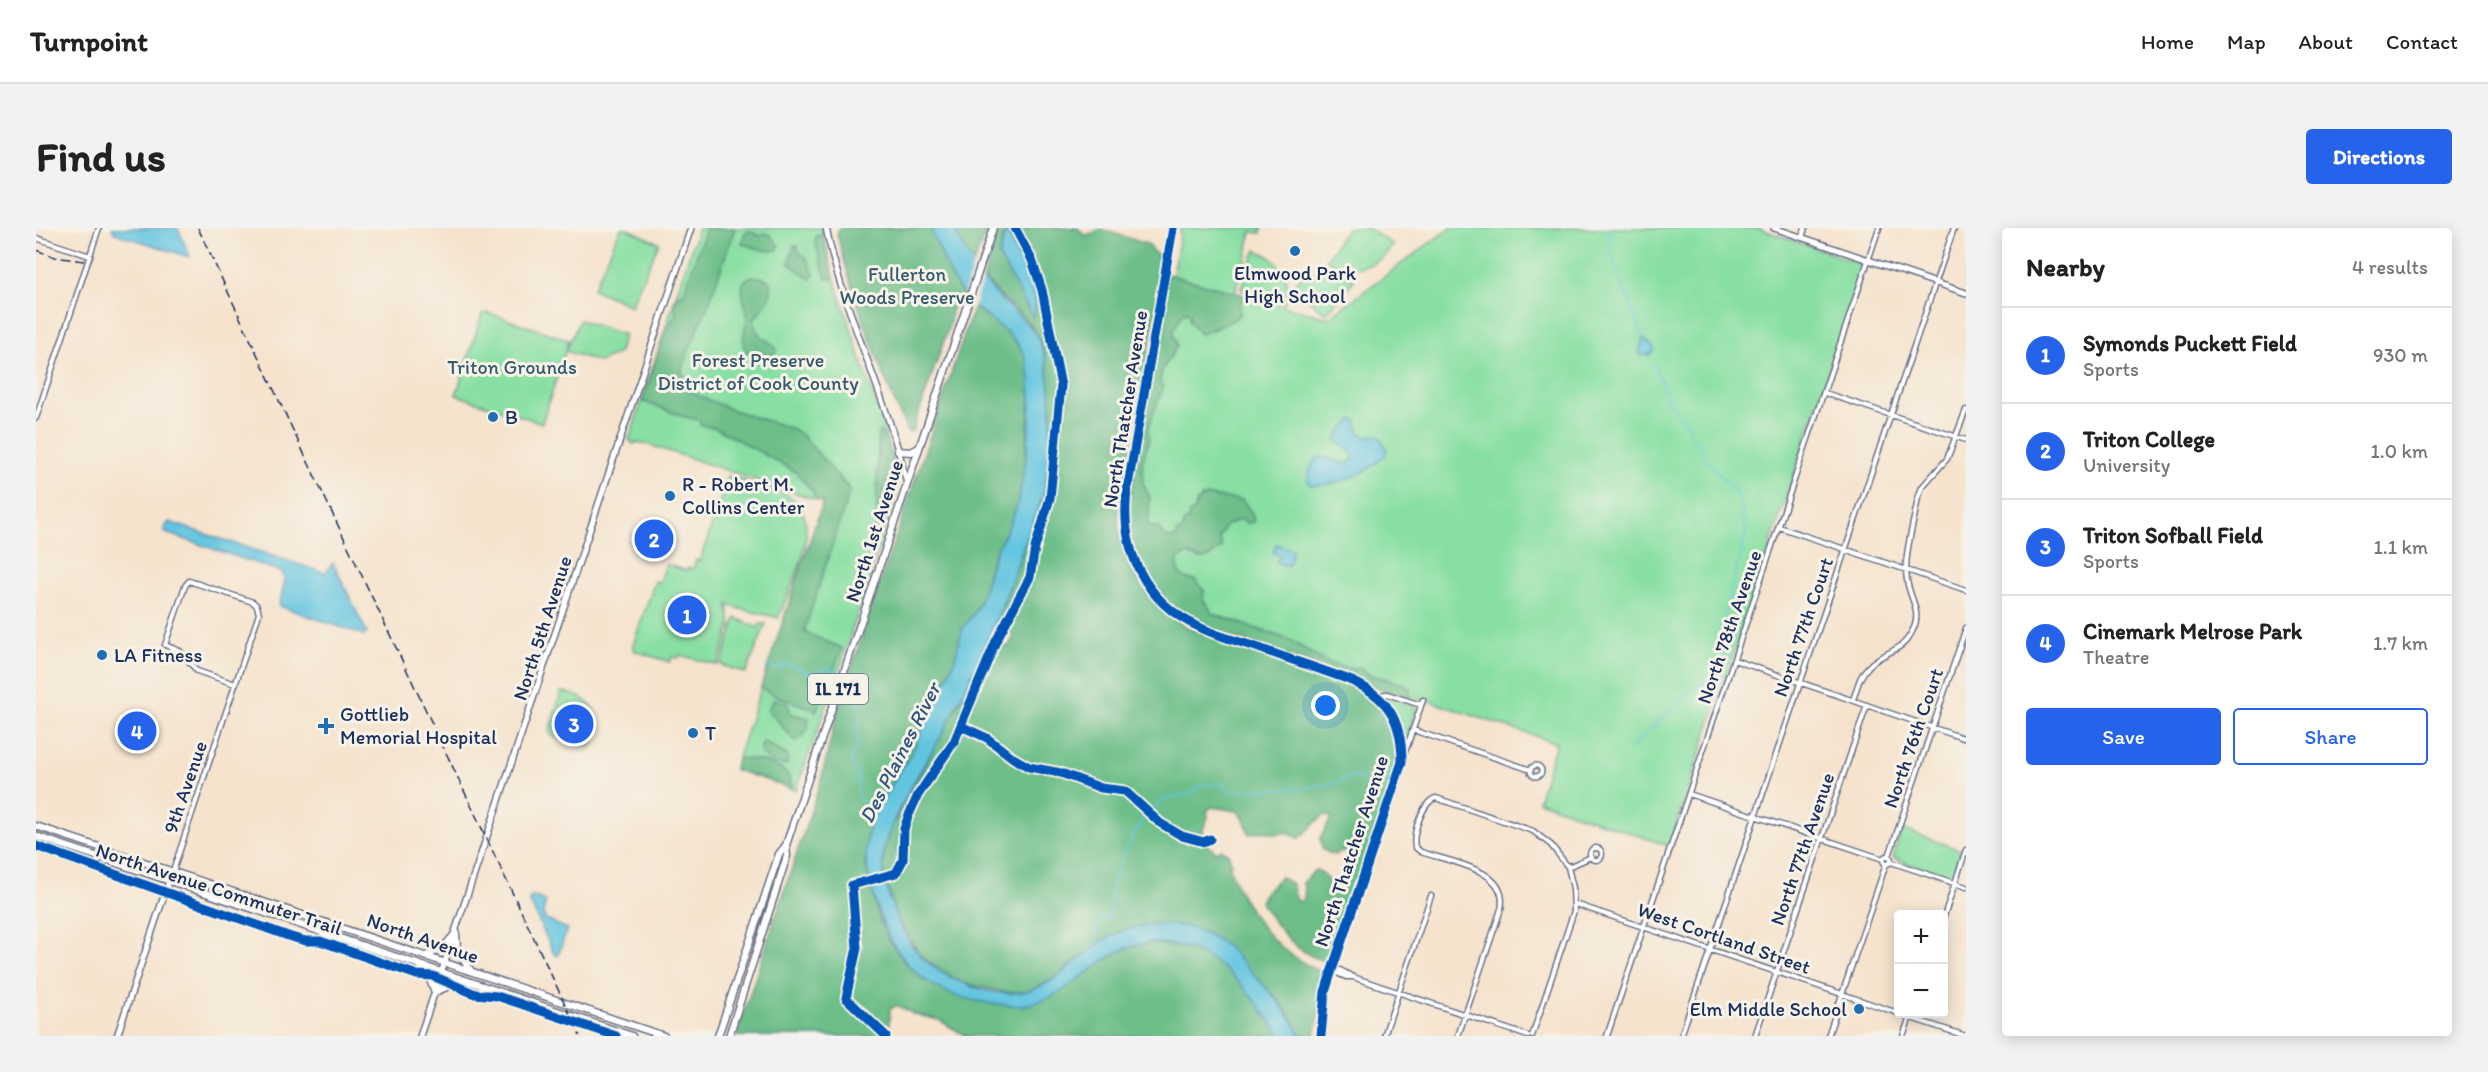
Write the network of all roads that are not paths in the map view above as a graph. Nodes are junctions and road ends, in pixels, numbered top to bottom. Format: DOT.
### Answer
graph roads {
  1 [pos="99,228"];
  2 [pos="691,228"];
  3 [pos="826,228"];
  4 [pos="993,228"];
  5 [pos="1173,228"];
  6 [pos="1774,228"];
  7 [pos="1805,228"];
  8 [pos="1879,228"];
  9 [pos="1953,228"];
  10 [pos="36,238"];
  11 [pos="1802,238"];
  12 [pos="90,256"];
  13 [pos="1868,260"];
  14 [pos="1935,282"];
  15 [pos="1966,293"];
  16 [pos="1825,393"];
  17 [pos="1966,410"];
  18 [pos="1891,415"];
  19 [pos="36,418"];
  20 [pos="1957,437"];
  21 [pos="1966,440"];
  22 [pos="919,448"];
  23 [pos="898,451"];
  24 [pos="907,484"];
  25 [pos="1779,527"];
  26 [pos="1845,549"];
  27 [pos="1905,570"];
  28 [pos="1966,590"];
  29 [pos="1966,628"];
  30 [pos="1734,660"];
  31 [pos="1800,683"];
  32 [pos="236,684"];
  33 [pos="1376,695"];
  34 [pos="1853,700"];
  35 [pos="1867,705"];
  36 [pos="1932,728"];
  37 [pos="1413,730"];
  38 [pos="1966,739"];
  39 [pos="1402,762"];
  40 [pos="1531,770"];
  41 [pos="1689,794"];
  42 [pos="1755,816"];
  43 [pos="36,826"];
  44 [pos="36,836"];
  45 [pos="1822,839"];
  46 [pos="786,845"];
  47 [pos="1966,850"];
  48 [pos="1888,856"];
  49 [pos="1591,857"];
  50 [pos="1883,859"];
  51 [pos="1888,863"];
  52 [pos="1568,867"];
  53 [pos="172,872"];
  54 [pos="170,880"];
  55 [pos="1954,884"];
  56 [pos="1966,888"];
  57 [pos="1431,896"];
  58 [pos="1575,904"];
  59 [pos="1946,910"];
  60 [pos="1644,927"];
  61 [pos="456,934"];
  62 [pos="1710,949"];
  63 [pos="422,956"];
  64 [pos="414,963"];
  65 [pos="445,963"];
  66 [pos="1332,970"];
  67 [pos="442,972"];
  68 [pos="1776,972"];
  69 [pos="473,973"];
  70 [pos="478,984"];
  71 [pos="435,992"];
  72 [pos="1399,992"];
  73 [pos="1843,994"];
  74 [pos="1894,1011"];
  75 [pos="1465,1014"];
  76 [pos="1909,1018"];
  77 [pos="1918,1018"];
  78 [pos="117,1036"];
  79 [pos="420,1036"];
  80 [pos="632,1036"];
  81 [pos="664,1036"];
  82 [pos="717,1036"];
  83 [pos="729,1036"];
  84 [pos="1321,1036"];
  85 [pos="1384,1036"];
  86 [pos="1458,1036"];
  87 [pos="1530,1036"];
  88 [pos="1607,1036"];
  89 [pos="1681,1036"];
  90 [pos="1755,1036"];
  91 [pos="1828,1036"];
  92 [pos="1903,1036"];
  93 [pos="1966,1036"];
  1 -- 12 [label="street"];
  2 -- 61 [label="street, North 5th Avenue"];
  3 -- 23 [label="street"];
  4 -- 22 [label="main road, North 1st Avenue / IL 171"];
  5 -- 33 [label="street, North Thatcher Avenue"];
  6 -- 11 [label="street"];
  7 -- 11 [label="street"];
  8 -- 13 [label="street, North 78th Avenue"];
  9 -- 14 [label="street, North 77th Court"];
  10 -- 12 [label="street"];
  11 -- 13 [label="street"];
  12 -- 19 [label="street"];
  13 -- 14 [label="street"];
  13 -- 16 [label="street, North 78th Avenue"];
  14 -- 15 [label="street"];
  14 -- 18 [label="street, North 77th Court"];
  16 -- 18 [label="street"];
  16 -- 25 [label="street, North 78th Avenue"];
  17 -- 20 [label="street"];
  18 -- 20 [label="street"];
  18 -- 26 [label="street, North 77th Court"];
  20 -- 21 [label="street"];
  20 -- 27 [label="street"];
  22 -- 23 [label="main road"];
  22 -- 24 [label="main road, North 1st Avenue / IL 171"];
  23 -- 24 [label="street"];
  24 -- 46 [label="main road, North 1st Avenue / IL 171"];
  25 -- 26 [label="street"];
  25 -- 30 [label="street, North 78th Avenue"];
  26 -- 27 [label="street"];
  26 -- 31 [label="street, North 77th Court"];
  27 -- 28 [label="street"];
  27 -- 34 [label="street"];
  29 -- 36 [label="street, North 76th Court"];
  30 -- 31 [label="street"];
  30 -- 41 [label="street, North 78th Avenue"];
  31 -- 34 [label="street"];
  31 -- 42 [label="street, North 77th Court"];
  32 -- 32 [label="street, 9th Avenue"];
  32 -- 53 [label="street, 9th Avenue"];
  33 -- 37 [label="street"];
  33 -- 39 [label="street, North Thatcher Avenue"];
  34 -- 35 [label="street"];
  35 -- 36 [label="street"];
  35 -- 45 [label="street, North 77th Avenue"];
  36 -- 38 [label="street"];
  36 -- 48 [label="street, North 76th Court"];
  37 -- 39 [label="street"];
  37 -- 40 [label="street"];
  39 -- 66 [label="street, North Thatcher Avenue"];
  41 -- 42 [label="street"];
  41 -- 60 [label="street, North 78th Avenue"];
  42 -- 45 [label="street"];
  42 -- 62 [label="street, North 77th Court"];
  43 -- 53 [label="main road, North Avenue"];
  44 -- 54 [label="main road, North Avenue"];
  45 -- 50 [label="street"];
  45 -- 68 [label="street, North 77th Avenue"];
  46 -- 82 [label="main road, North 1st Avenue / IL 171"];
  46 -- 83 [label="main road, North 1st Avenue / IL 171"];
  47 -- 55 [label="street"];
  48 -- 50 [label="street"];
  48 -- 51 [label="street"];
  49 -- 52 [label="street"];
  50 -- 51 [label="street"];
  51 -- 55 [label="street"];
  51 -- 73 [label="street"];
  52 -- 58 [label="street"];
  52 -- 75 [label="street"];
  53 -- 54 [label="street, 9th Avenue"];
  53 -- 63 [label="main road, North Avenue"];
  54 -- 64 [label="main road, North Avenue"];
  54 -- 78 [label="street, 9th Avenue"];
  55 -- 56 [label="street"];
  55 -- 59 [label="street"];
  57 -- 72 [label="street"];
  58 -- 60 [label="street, West Cortland Street"];
  58 -- 87 [label="street"];
  60 -- 62 [label="street, West Cortland Street"];
  60 -- 88 [label="street, North 78th Avenue"];
  61 -- 63 [label="main road"];
  61 -- 65 [label="street, North 5th Avenue"];
  61 -- 69 [label="main road"];
  62 -- 68 [label="street, West Cortland Street"];
  62 -- 89 [label="street, North 77th Court"];
  63 -- 65 [label="main road, North Avenue"];
  64 -- 67 [label="main road, North Avenue"];
  64 -- 71 [label="main road"];
  65 -- 67 [label="street, North 5th Avenue"];
  65 -- 69 [label="main road, North Avenue"];
  66 -- 72 [label="street"];
  66 -- 84 [label="street, North Thatcher Avenue"];
  67 -- 70 [label="main road, North Avenue"];
  67 -- 71 [label="street, North 5th Avenue"];
  68 -- 73 [label="street, West Cortland Street"];
  68 -- 90 [label="street, North 77th Avenue"];
  69 -- 81 [label="main road, North Avenue"];
  70 -- 71 [label="main road"];
  70 -- 80 [label="main road, North Avenue"];
  71 -- 79 [label="street, North 5th Avenue"];
  72 -- 75 [label="street"];
  72 -- 85 [label="street"];
  73 -- 74 [label="street, West Cortland Street"];
  73 -- 91 [label="street"];
  75 -- 86 [label="street"];
  75 -- 87 [label="street"];
  76 -- 92 [label="street"];
  77 -- 93 [label="street, West Cortland Street"];
}
